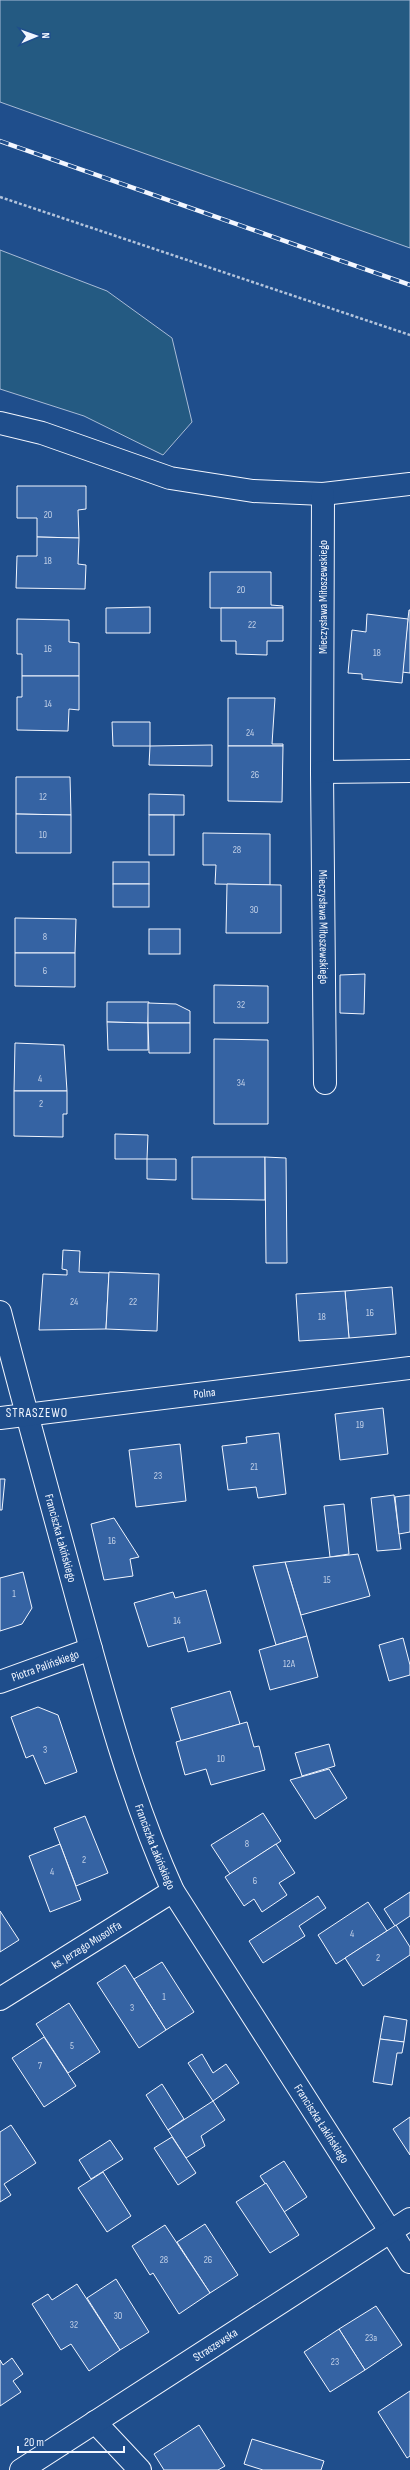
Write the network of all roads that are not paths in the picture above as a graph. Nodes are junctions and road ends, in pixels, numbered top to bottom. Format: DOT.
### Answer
graph roads {
  1 [pos="0,423"];
  2 [pos="410,484"];
  3 [pos="323,494"];
  4 [pos="410,771"];
  5 [pos="322,772"];
  6 [pos="325,1083"];
  7 [pos="0,1312"];
  8 [pos="410,1368"];
  9 [pos="27,1414"];
  10 [pos="0,1418"];
  11 [pos="91,1649"];
  12 [pos="0,1682"];
  13 [pos="173,1891"];
  14 [pos="0,1999"];
  15 [pos="410,2219"];
  16 [pos="390,2232"];
  17 [pos="410,2262"];
  18 [pos="95,2422"];
  19 [pos="21,2470"];
  20 [pos="140,2470"];
  1 -- 3 [label="street"];
  2 -- 3 [label="street"];
  3 -- 5 [label="street, Mieczysława Miłoszewskiego"];
  4 -- 5 [label="street"];
  5 -- 6 [label="street, Mieczysława Miłoszewskiego"];
  7 -- 9 [label="street, Franciszka Łakińskiego"];
  8 -- 9 [label="street, Polna"];
  9 -- 10 [label="street, Polna"];
  9 -- 11 [label="street, Franciszka Łakińskiego"];
  11 -- 12 [label="street, Piotra Palińskiego"];
  11 -- 13 [label="street, Franciszka Łakińskiego"];
  13 -- 14 [label="street, ks. Jerzego Musolffa"];
  13 -- 16 [label="street, Franciszka Łakińskiego"];
  15 -- 16 [label="street, Straszewska"];
  16 -- 17 [label="street, Franciszka Łakińskiego"];
  16 -- 18 [label="street, Straszewska"];
  18 -- 19 [label="street, Straszewska"];
  18 -- 20 [label="street"];
}
